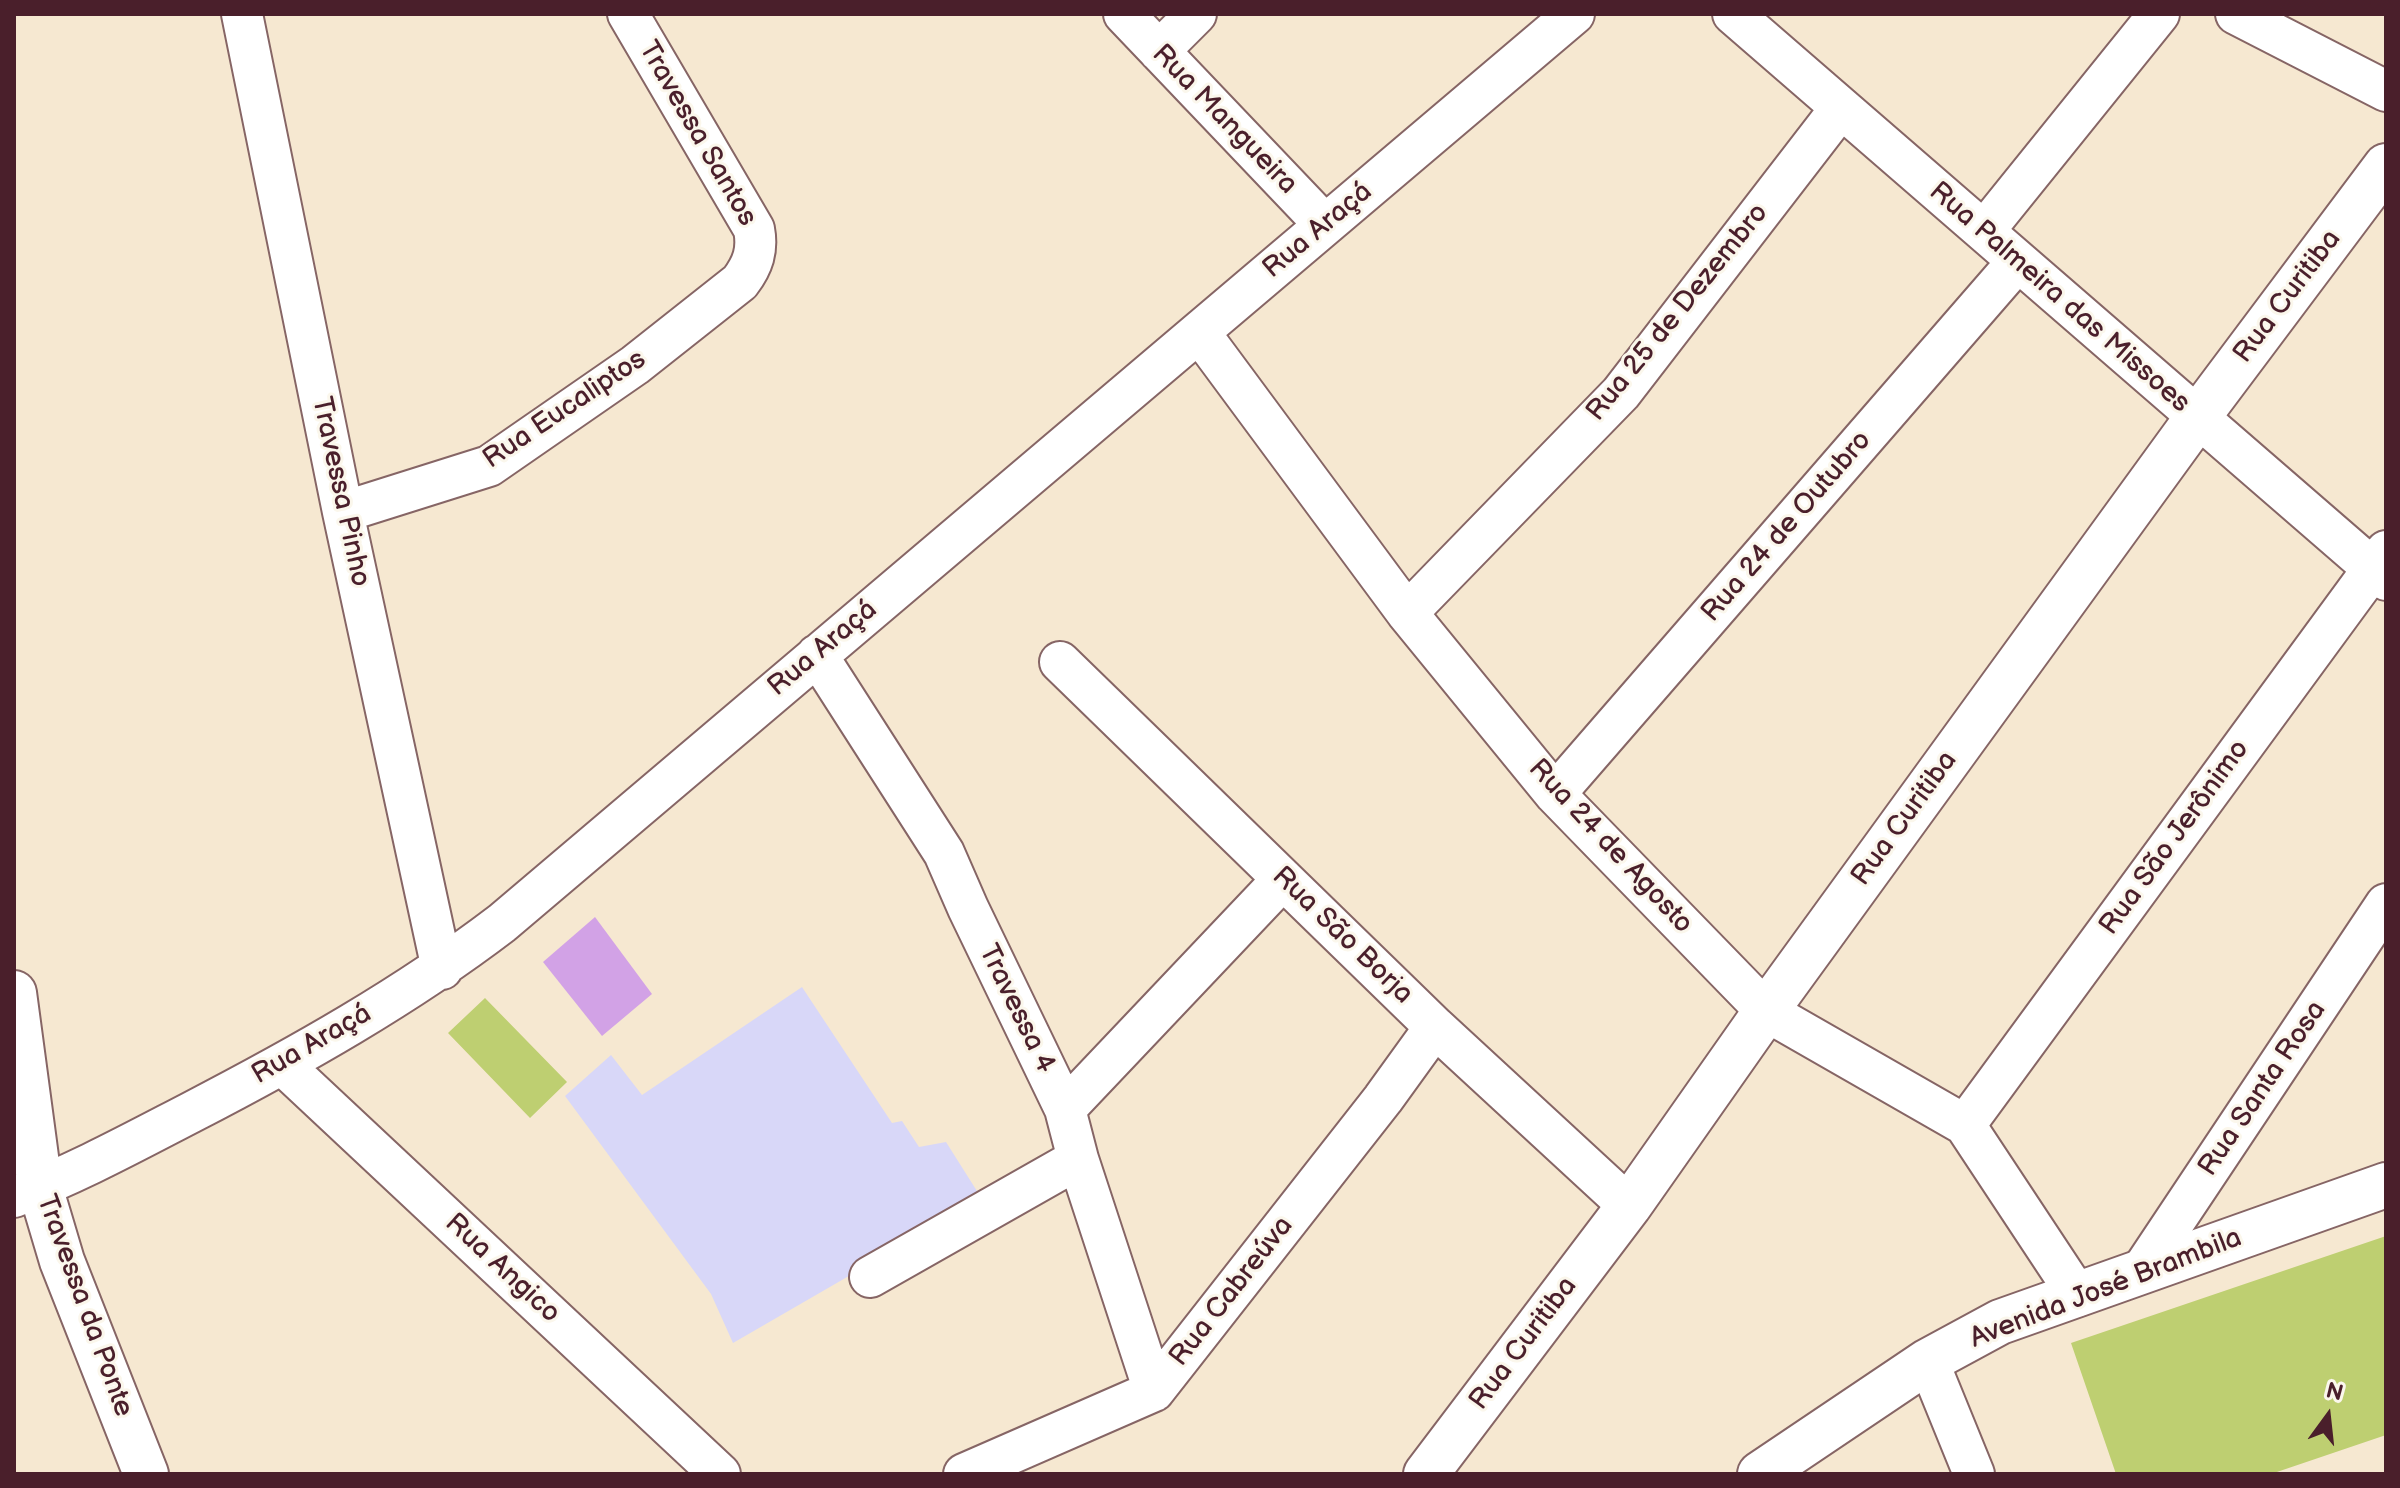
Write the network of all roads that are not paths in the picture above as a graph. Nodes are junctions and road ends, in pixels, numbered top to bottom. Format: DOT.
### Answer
graph roads {
  1 [pos="242,14"];
  2 [pos="628,14"];
  3 [pos="1124,14"];
  4 [pos="1196,14"];
  5 [pos="1574,14"];
  6 [pos="1733,14"];
  7 [pos="2159,14"];
  8 [pos="2236,14"];
  9 [pos="1159,51"];
  10 [pos="2386,91"];
  11 [pos="1840,109"];
  12 [pos="2386,166"];
  13 [pos="1325,225"];
  14 [pos="1984,231"];
  15 [pos="754,256"];
  16 [pos="2018,261"];
  17 [pos="1199,332"];
  18 [pos="2197,418"];
  19 [pos="343,512"];
  20 [pos="2382,567"];
  21 [pos="1407,613"];
  22 [pos="817,655"];
  23 [pos="1060,662"];
  24 [pos="1555,794"];
  25 [pos="1283,879"];
  26 [pos="2386,904"];
  27 [pos="442,969"];
  28 [pos="14,993"];
  29 [pos="1766,1011"];
  30 [pos="1435,1027"];
  31 [pos="283,1065"];
  32 [pos="1065,1109"];
  33 [pos="1965,1125"];
  34 [pos="1078,1159"];
  35 [pos="2386,1185"];
  36 [pos="27,1192"];
  37 [pos="1629,1206"];
  38 [pos="2140,1273"];
  39 [pos="870,1277"];
  40 [pos="2078,1296"];
  41 [pos="1928,1361"];
  42 [pos="1154,1391"];
  43 [pos="146,1474"];
  44 [pos="720,1474"];
  45 [pos="964,1474"];
  46 [pos="1426,1474"];
  47 [pos="1760,1474"];
  48 [pos="1974,1474"];
  1 -- 19 [label="street, Travessa Pinho"];
  2 -- 15 [label="street, Travessa Santos"];
  3 -- 9 [label="street, Rua Mangueira"];
  4 -- 9 [label="street"];
  5 -- 13 [label="street, Rua Araçá"];
  6 -- 11 [label="street, Rua Palmeira das Missoes"];
  7 -- 14 [label="street"];
  8 -- 10 [label="street"];
  9 -- 13 [label="street, Rua Mangueira"];
  11 -- 14 [label="street, Rua Palmeira das Missoes"];
  11 -- 21 [label="street, Rua 25 de Dezembro"];
  12 -- 18 [label="street, Rua Curitiba"];
  13 -- 17 [label="street, Rua Araçá"];
  14 -- 16 [label="street, Rua Palmeira das Missoes"];
  15 -- 19 [label="street, Rua Eucaliptos"];
  16 -- 18 [label="street, Rua Palmeira das Missoes"];
  16 -- 24 [label="street, Rua 24 de Outubro"];
  17 -- 21 [label="street, Rua 24 de Agosto"];
  17 -- 22 [label="street, Rua Araçá"];
  18 -- 20 [label="street, Rua Palmeira das Missoes"];
  18 -- 29 [label="street, Rua Curitiba"];
  19 -- 27 [label="street, Travessa Pinho"];
  20 -- 33 [label="street, Rua São Jerônimo"];
  21 -- 24 [label="street, Rua 24 de Agosto"];
  22 -- 27 [label="street, Rua Araçá"];
  22 -- 32 [label="street, Travessa 4"];
  23 -- 25 [label="street, Rua São Borja"];
  24 -- 29 [label="street, Rua 24 de Agosto"];
  25 -- 30 [label="street, Rua São Borja"];
  25 -- 32 [label="street"];
  26 -- 38 [label="street, Rua Santa Rosa"];
  27 -- 31 [label="street, Rua Araçá"];
  28 -- 36 [label="street, Travessa da Ponte"];
  29 -- 33 [label="street, Rua 24 de Agosto"];
  29 -- 37 [label="street, Rua Curitiba"];
  30 -- 37 [label="street, Rua São Borja"];
  30 -- 42 [label="street, Rua Cabreúva"];
  31 -- 36 [label="street, Rua Araçá"];
  31 -- 44 [label="street, Rua Angico"];
  32 -- 34 [label="street, Travessa 4"];
  33 -- 40 [label="street, Rua 24 de Agosto"];
  34 -- 39 [label="street"];
  34 -- 42 [label="street, Travessa 4"];
  35 -- 38 [label="street, Avenida José Brambila"];
  36 -- 43 [label="street, Travessa da Ponte"];
  37 -- 46 [label="street, Rua Curitiba"];
  38 -- 40 [label="street, Avenida José Brambila"];
  40 -- 41 [label="street, Avenida José Brambila"];
  41 -- 47 [label="street, Avenida José Brambila"];
  41 -- 48 [label="street"];
  42 -- 45 [label="street, Rua Cabreúva"];
}
